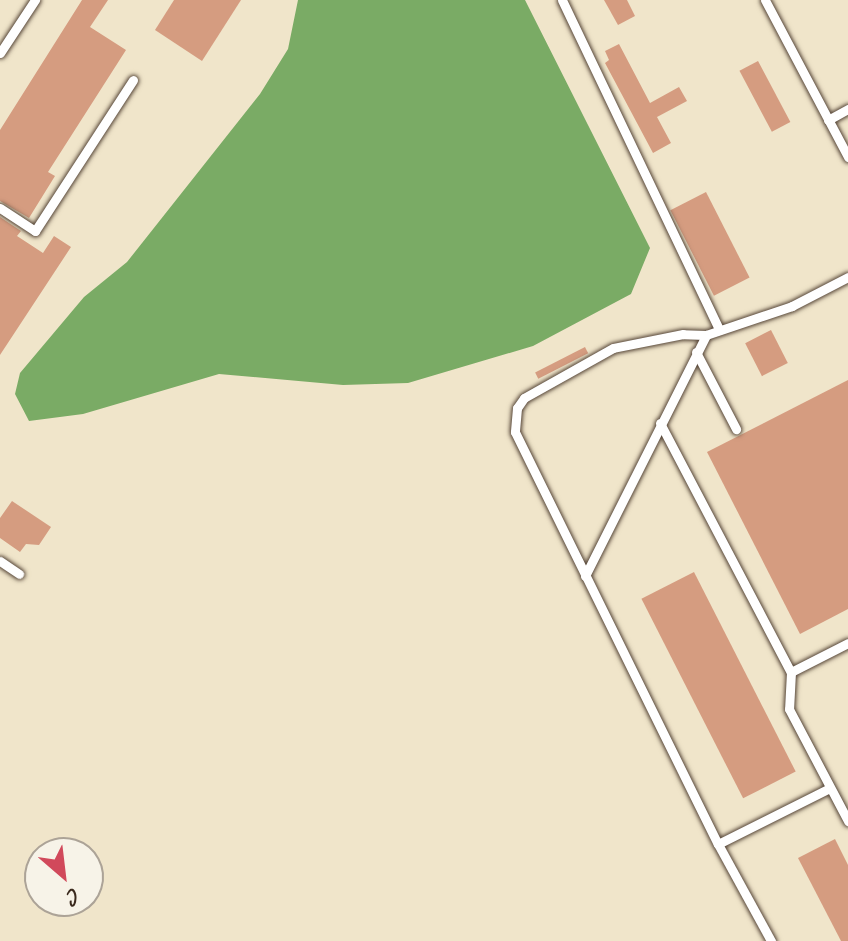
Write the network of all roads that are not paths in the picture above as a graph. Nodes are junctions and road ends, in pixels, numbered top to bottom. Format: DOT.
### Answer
graph roads {
  1 [pos="35,0"];
  2 [pos="562,0"];
  3 [pos="765,0"];
  4 [pos="0,53"];
  5 [pos="133,80"];
  6 [pos="848,109"];
  7 [pos="828,120"];
  8 [pos="848,157"];
  9 [pos="0,208"];
  10 [pos="848,277"];
  11 [pos="718,327"];
  12 [pos="706,335"];
  13 [pos="696,352"];
  14 [pos="660,423"];
  15 [pos="736,429"];
  16 [pos="0,561"];
  17 [pos="19,574"];
  18 [pos="585,576"];
  19 [pos="848,643"];
  20 [pos="791,672"];
  21 [pos="830,788"];
  22 [pos="848,821"];
  23 [pos="718,844"];
  24 [pos="771,941"];
  1 -- 4 [label="lane"];
  2 -- 11 [label="lane"];
  3 -- 7 [label="lane"];
  5 -- 9 [label="lane"];
  6 -- 7 [label="lane"];
  7 -- 8 [label="lane"];
  10 -- 11 [label="lane"];
  11 -- 12 [label="lane"];
  12 -- 13 [label="lane"];
  12 -- 18 [label="lane"];
  13 -- 14 [label="lane"];
  13 -- 15 [label="lane"];
  14 -- 18 [label="lane"];
  14 -- 20 [label="lane"];
  16 -- 17 [label="lane"];
  18 -- 23 [label="lane"];
  19 -- 20 [label="lane"];
  20 -- 21 [label="lane"];
  21 -- 22 [label="lane"];
  21 -- 23 [label="lane"];
  23 -- 24 [label="lane"];
}
